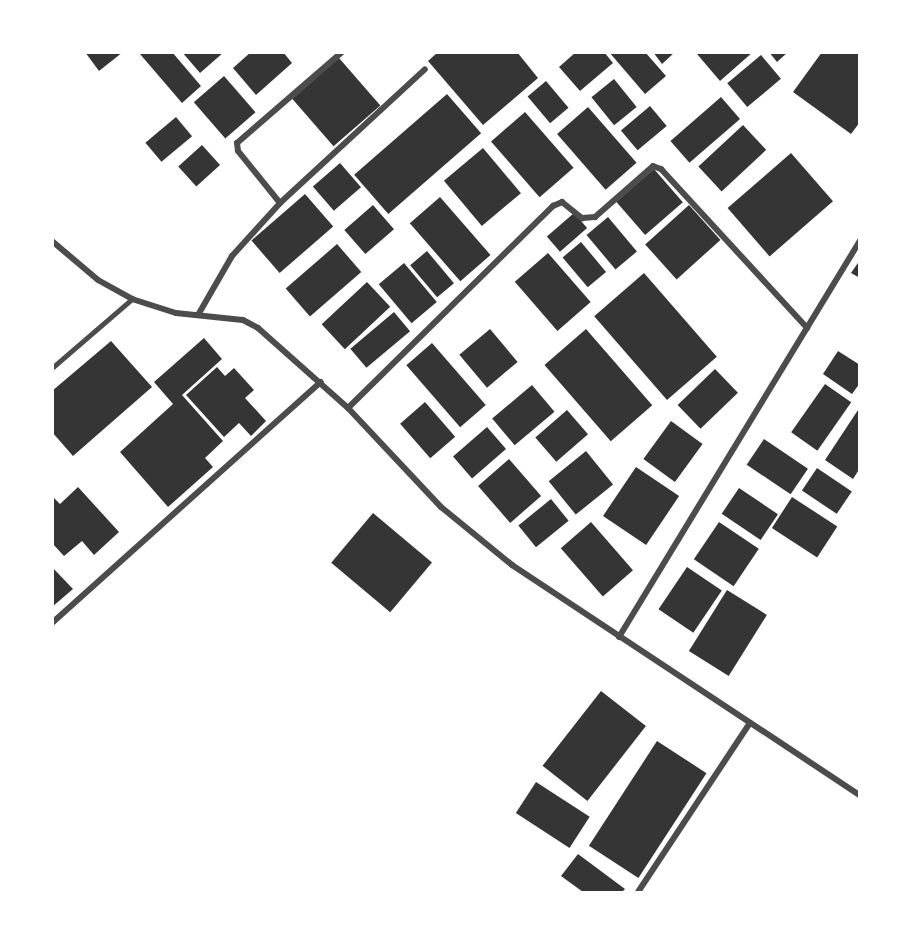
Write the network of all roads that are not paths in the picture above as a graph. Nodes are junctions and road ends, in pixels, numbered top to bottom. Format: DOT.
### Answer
graph roads {
  1 [pos="342,52"];
  2 [pos="425,69"];
  3 [pos="280,203"];
  4 [pos="860,240"];
  5 [pos="52,241"];
  6 [pos="132,299"];
  7 [pos="198,315"];
  8 [pos="807,328"];
  9 [pos="52,368"];
  10 [pos="321,382"];
  11 [pos="348,408"];
  12 [pos="52,623"];
  13 [pos="619,637"];
  14 [pos="750,723"];
  15 [pos="860,795"];
  16 [pos="638,892"];
  1 -- 3 [label="street"];
  2 -- 3 [label="street"];
  3 -- 7 [label="street"];
  4 -- 8 [label="street"];
  5 -- 6 [label="street"];
  6 -- 7 [label="street"];
  6 -- 9 [label="lane"];
  7 -- 10 [label="street"];
  8 -- 11 [label="street"];
  8 -- 13 [label="street"];
  10 -- 11 [label="street"];
  10 -- 12 [label="street"];
  11 -- 13 [label="street"];
  13 -- 14 [label="street"];
  14 -- 15 [label="street"];
  14 -- 16 [label="street"];
}
